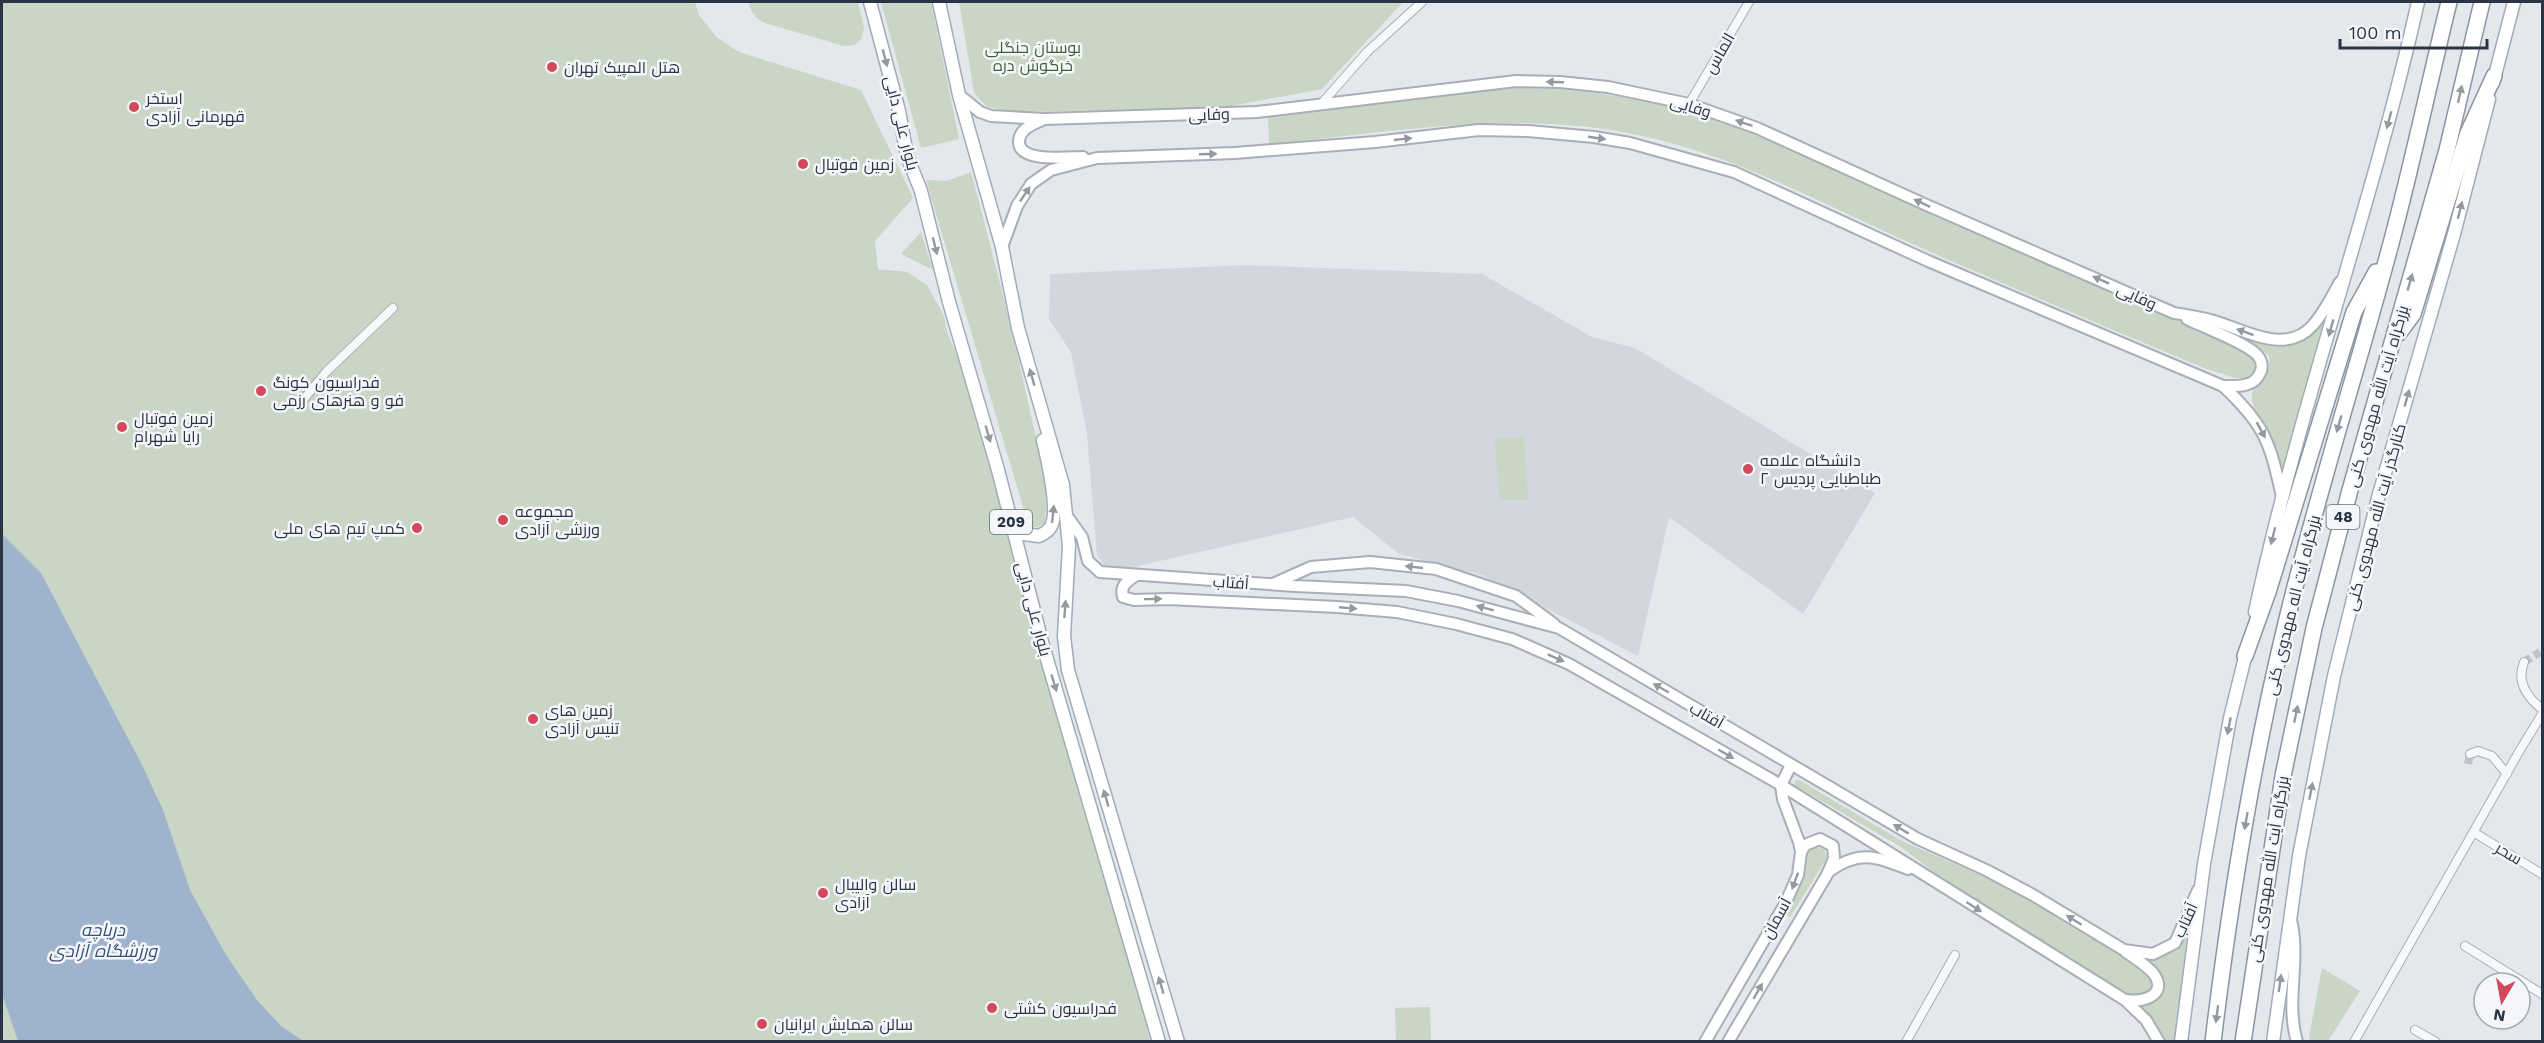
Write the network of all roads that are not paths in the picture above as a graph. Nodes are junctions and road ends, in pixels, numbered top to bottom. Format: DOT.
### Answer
graph roads {
  1 [pos="870,2"];
  2 [pos="939,2"];
  3 [pos="1422,2"];
  4 [pos="1749,2"];
  5 [pos="2418,2"];
  6 [pos="2449,2"];
  7 [pos="2482,2"];
  8 [pos="2514,2"];
  9 [pos="2494,76"];
  10 [pos="959,95"];
  11 [pos="1322,103"];
  12 [pos="1689,104"];
  13 [pos="1045,119"];
  14 [pos="1098,158"];
  15 [pos="2391,246"];
  16 [pos="1002,247"];
  17 [pos="2349,266"];
  18 [pos="393,308"];
  19 [pos="2174,313"];
  20 [pos="2392,343"];
  21 [pos="2223,386"];
  22 [pos="303,400"];
  23 [pos="1040,405"];
  24 [pos="2282,500"];
  25 [pos="1067,516"];
  26 [pos="1012,525"];
  27 [pos="1135,576"];
  28 [pos="1270,585"];
  29 [pos="1561,630"];
  30 [pos="2246,656"];
  31 [pos="2524,662"];
  32 [pos="2542,709"];
  33 [pos="2542,714"];
  34 [pos="2470,754"];
  35 [pos="1791,765"];
  36 [pos="2507,774"];
  37 [pos="1781,785"];
  38 [pos="2475,833"];
  39 [pos="1801,852"];
  40 [pos="1828,873"];
  41 [pos="2542,874"];
  42 [pos="1925,875"];
  43 [pos="2201,881"];
  44 [pos="2290,918"];
  45 [pos="2465,946"];
  46 [pos="2124,950"];
  47 [pos="1955,955"];
  48 [pos="2542,994"];
  49 [pos="2125,1000"];
  50 [pos="2415,1030"];
  51 [pos="1159,1041"];
  52 [pos="1178,1041"];
  53 [pos="1705,1041"];
  54 [pos="1728,1041"];
  55 [pos="1906,1041"];
  56 [pos="2159,1041"];
  57 [pos="2181,1041"];
  58 [pos="2213,1041"];
  59 [pos="2242,1041"];
  60 [pos="2273,1041"];
  61 [pos="2297,1041"];
  62 [pos="2354,1041"];
  63 [pos="2436,1041"];
  1 -- 26 [label="main road, بلوار علی دایی / 209, one-way"];
  2 -- 10 [label="main road, بلوار علی دایی"];
  3 -- 11 [label="street"];
  4 -- 12 [label="street, الماس"];
  5 -- 17 [label="main road, one-way"];
  6 -- 15 [label="highway, بزرگراه آیت اله مهدوی کنی / 48"];
  20 -- 7 [label="highway, بزرگراه آیت الله مهدوی کنی / 48, one-way"];
  8 -- 9 [label="main road, کنارگذر آیت الله مهدوی کنی"];
  9 -- 20 [label="highway"];
  44 -- 9 [label="main road, کنارگذر آیت الله مهدوی کنی, one-way"];
  10 -- 13 [label="street, وفایی"];
  10 -- 16 [label="main road, بلوار علی دایی"];
  12 -- 11 [label="street, وفایی, one-way"];
  11 -- 13 [label="street, وفایی"];
  19 -- 12 [label="street, وفایی, one-way"];
  13 -- 14 [label="street"];
  16 -- 14 [label="street, one-way"];
  14 -- 21 [label="street, one-way"];
  15 -- 30 [label="highway"];
  15 -- 58 [label="highway, بزرگراه آیت اله مهدوی کنی / 48, one-way"];
  23 -- 16 [label="main road, بلوار علی دایی, one-way"];
  17 -- 19 [label="street, وفایی, one-way"];
  17 -- 24 [label="main road, one-way"];
  18 -- 22 [label="street"];
  19 -- 21 [label="street"];
  59 -- 20 [label="highway, بزرگراه آیت الله مهدوی کنی / 48, one-way"];
  21 -- 24 [label="street, one-way"];
  23 -- 25 [label="main road, بلوار علی دایی"];
  26 -- 23 [label="main road, one-way"];
  24 -- 30 [label="main road, one-way"];
  25 -- 27 [label="street, آفتاب"];
  52 -- 25 [label="main road, بلوار علی دایی, one-way"];
  26 -- 51 [label="main road, بلوار علی دایی / 209, one-way"];
  27 -- 28 [label="street, آفتاب"];
  27 -- 37 [label="street, آفتاب, one-way"];
  29 -- 28 [label="street, آفتاب, one-way"];
  29 -- 28 [label="street, one-way"];
  35 -- 29 [label="street, آفتاب, one-way"];
  30 -- 43 [label="main road, one-way"];
  31 -- 32 [label="street"];
  33 -- 36 [label="street"];
  34 -- 36 [label="street"];
  35 -- 37 [label="street"];
  46 -- 35 [label="street, آفتاب, one-way"];
  36 -- 38 [label="street"];
  37 -- 39 [label="street, آسمان"];
  37 -- 42 [label="street, آفتاب"];
  38 -- 41 [label="street, سحر"];
  38 -- 62 [label="street"];
  39 -- 40 [label="street"];
  39 -- 53 [label="street, آسمان, one-way"];
  40 -- 42 [label="street"];
  54 -- 40 [label="street, آسمان, one-way"];
  42 -- 49 [label="street, آفتاب, one-way"];
  43 -- 46 [label="street, آفتاب"];
  43 -- 57 [label="main road"];
  60 -- 44 [label="main road, کنارگذر آیت الله مهدوی کنی, one-way"];
  44 -- 61 [label="street"];
  45 -- 48 [label="street"];
  46 -- 49 [label="street"];
  47 -- 55 [label="street"];
  49 -- 56 [label="street, آفتاب"];
  50 -- 63 [label="street"];
}
